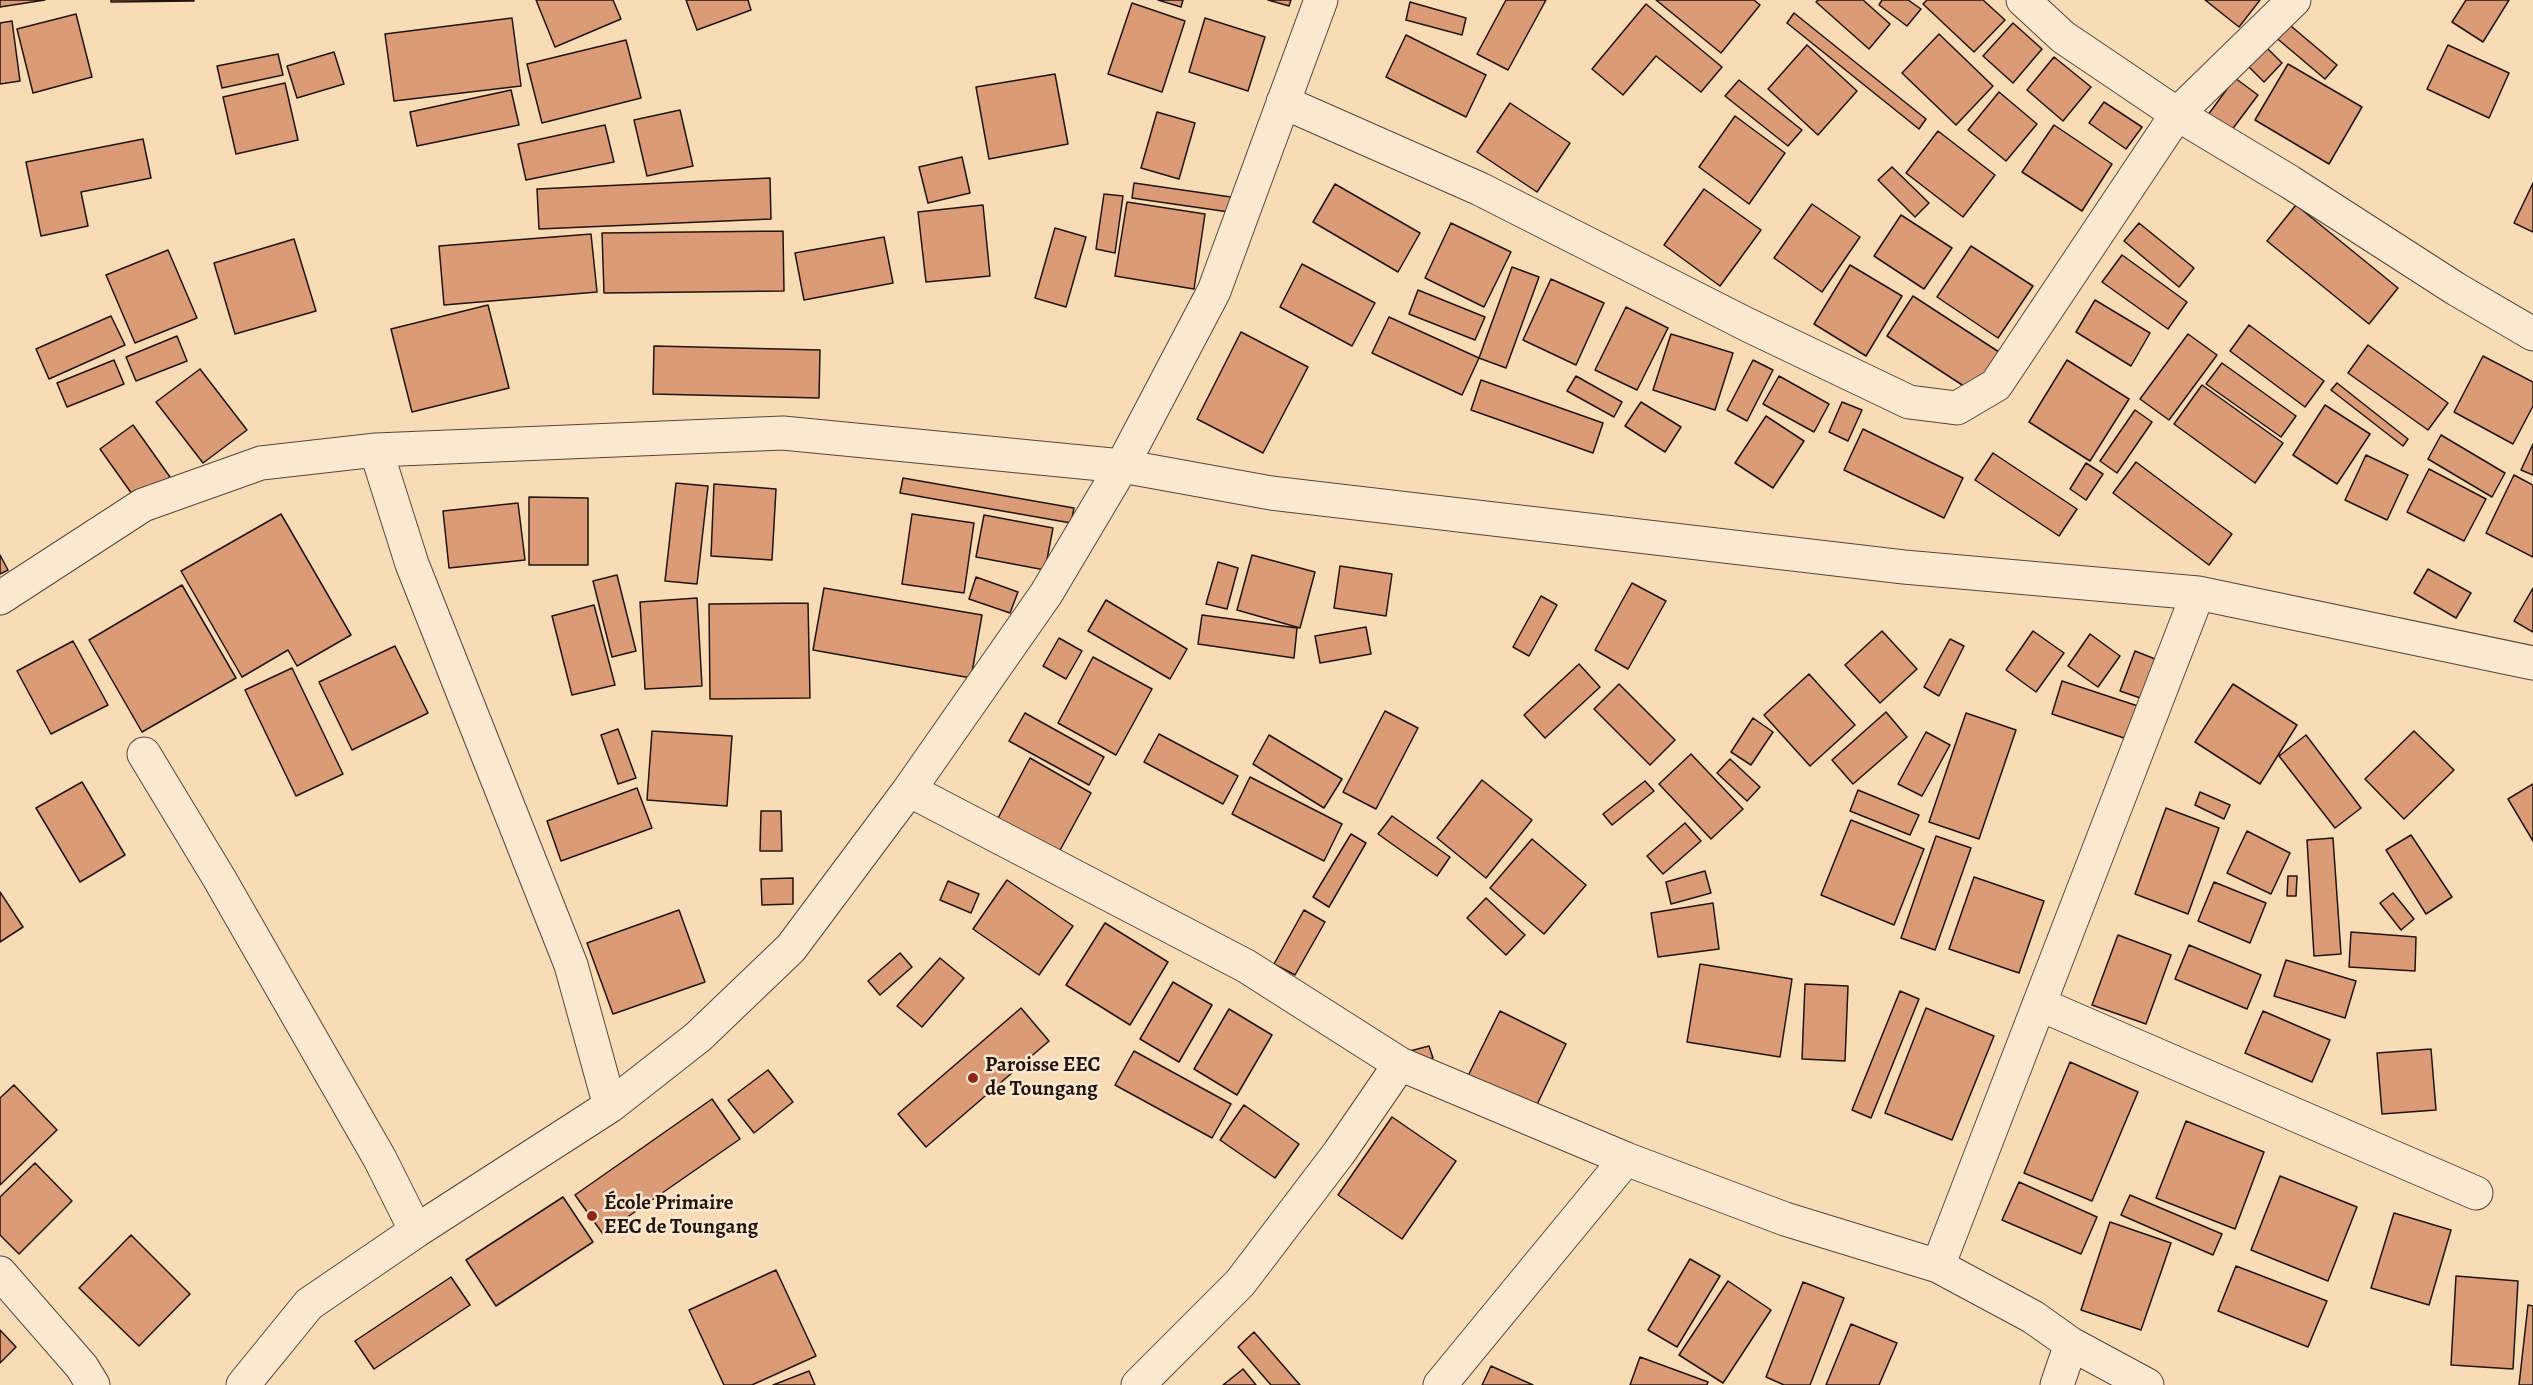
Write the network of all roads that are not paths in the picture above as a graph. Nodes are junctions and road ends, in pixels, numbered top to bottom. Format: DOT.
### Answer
graph roads {
  1 [pos="1321,0"];
  2 [pos="2023,0"];
  3 [pos="2294,0"];
  4 [pos="1283,102"];
  5 [pos="2177,114"];
  6 [pos="2533,334"];
  7 [pos="376,450"];
  8 [pos="1122,466"];
  9 [pos="2198,592"];
  10 [pos="0,598"];
  11 [pos="2533,663"];
  12 [pos="144,754"];
  13 [pos="909,790"];
  14 [pos="2039,1004"];
  15 [pos="1400,1064"];
  16 [pos="610,1106"];
  17 [pos="1626,1159"];
  18 [pos="2476,1193"];
  19 [pos="416,1231"];
  20 [pos="1938,1266"];
  21 [pos="0,1274"];
  22 [pos="2071,1344"];
  23 [pos="93,1385"];
  24 [pos="243,1385"];
  25 [pos="1138,1385"];
  26 [pos="1440,1385"];
  27 [pos="2057,1385"];
  28 [pos="2147,1385"];
  1 -- 4 [label="street"];
  2 -- 5 [label="street"];
  3 -- 5 [label="street"];
  4 -- 5 [label="street"];
  4 -- 8 [label="street"];
  5 -- 6 [label="street"];
  7 -- 8 [label="street"];
  7 -- 10 [label="street"];
  7 -- 16 [label="street"];
  8 -- 9 [label="street"];
  8 -- 13 [label="street"];
  9 -- 11 [label="street"];
  9 -- 14 [label="street"];
  12 -- 19 [label="street"];
  13 -- 15 [label="street"];
  13 -- 16 [label="street"];
  14 -- 18 [label="street"];
  14 -- 20 [label="street"];
  15 -- 17 [label="street"];
  15 -- 25 [label="street"];
  16 -- 19 [label="street"];
  17 -- 20 [label="street"];
  17 -- 26 [label="street"];
  19 -- 24 [label="street"];
  20 -- 22 [label="street"];
  21 -- 23 [label="street"];
  22 -- 27 [label="street"];
  22 -- 28 [label="street"];
}
